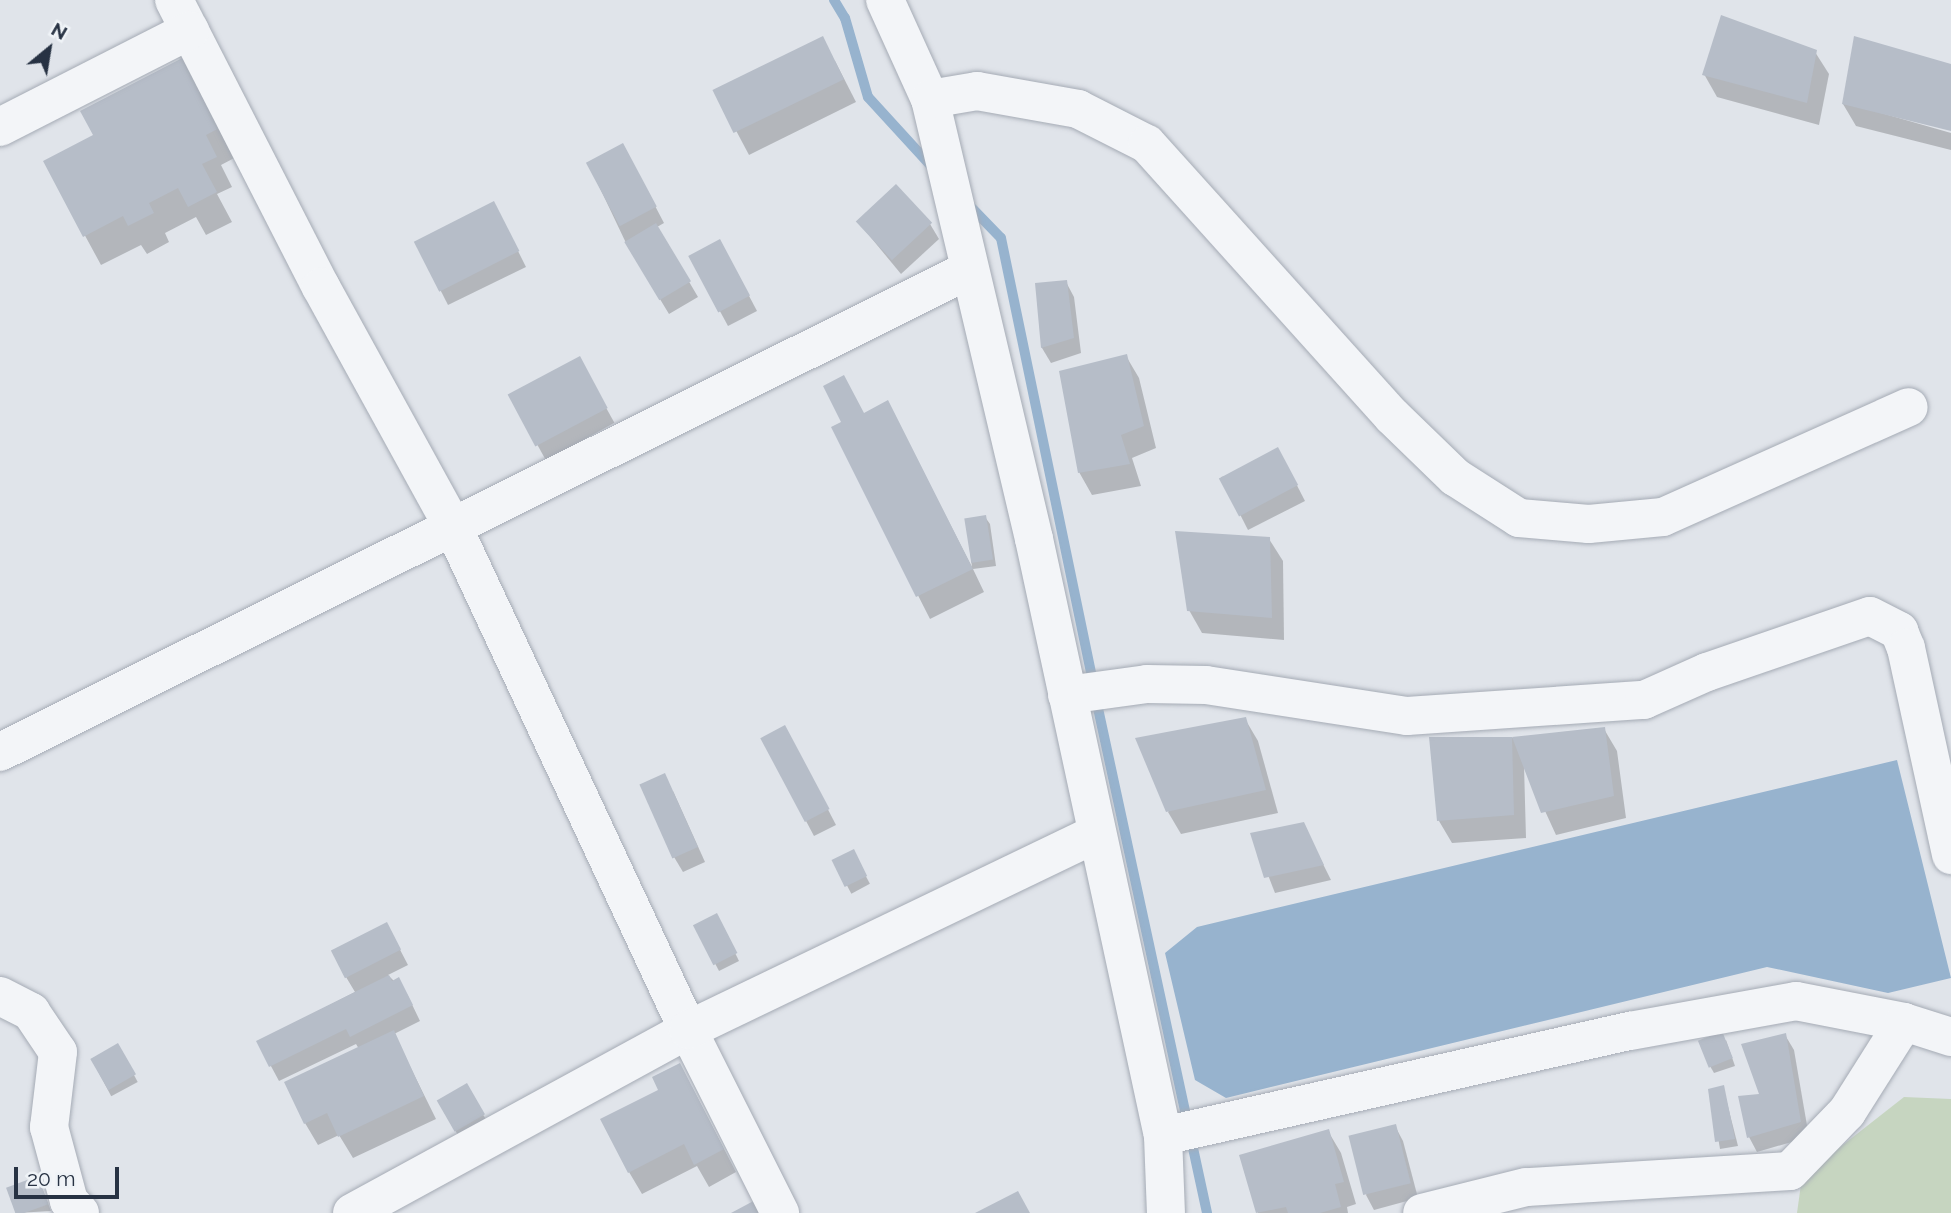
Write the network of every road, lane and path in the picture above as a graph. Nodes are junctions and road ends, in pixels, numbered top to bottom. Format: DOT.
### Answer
graph roads {
  1 [pos="885,0"];
  2 [pos="182,15"];
  3 [pos="930,99"];
  4 [pos="0,127"];
  5 [pos="969,270"];
  6 [pos="1909,407"];
  7 [pos="453,527"];
  8 [pos="1067,695"];
  9 [pos="0,752"];
  10 [pos="1096,834"];
  11 [pos="1951,855"];
  12 [pos="0,996"];
  13 [pos="1904,1022"];
  14 [pos="688,1030"];
  15 [pos="1951,1037"];
  16 [pos="1163,1136"];
  17 [pos="80,1213"];
  18 [pos="352,1213"];
  19 [pos="780,1213"];
  20 [pos="1166,1213"];
  21 [pos="1422,1213"];
  1 -- 3 [label="street"];
  2 -- 4 [label="street"];
  2 -- 7 [label="street"];
  3 -- 5 [label="street"];
  3 -- 6 [label="street"];
  5 -- 7 [label="street"];
  5 -- 8 [label="street"];
  7 -- 9 [label="street"];
  7 -- 14 [label="street"];
  8 -- 10 [label="street"];
  8 -- 11 [label="street"];
  10 -- 14 [label="street"];
  10 -- 16 [label="street"];
  12 -- 17 [label="street"];
  13 -- 15 [label="street"];
  13 -- 16 [label="street"];
  13 -- 21 [label="street"];
  14 -- 18 [label="street"];
  14 -- 19 [label="street"];
  16 -- 20 [label="street"];
}
